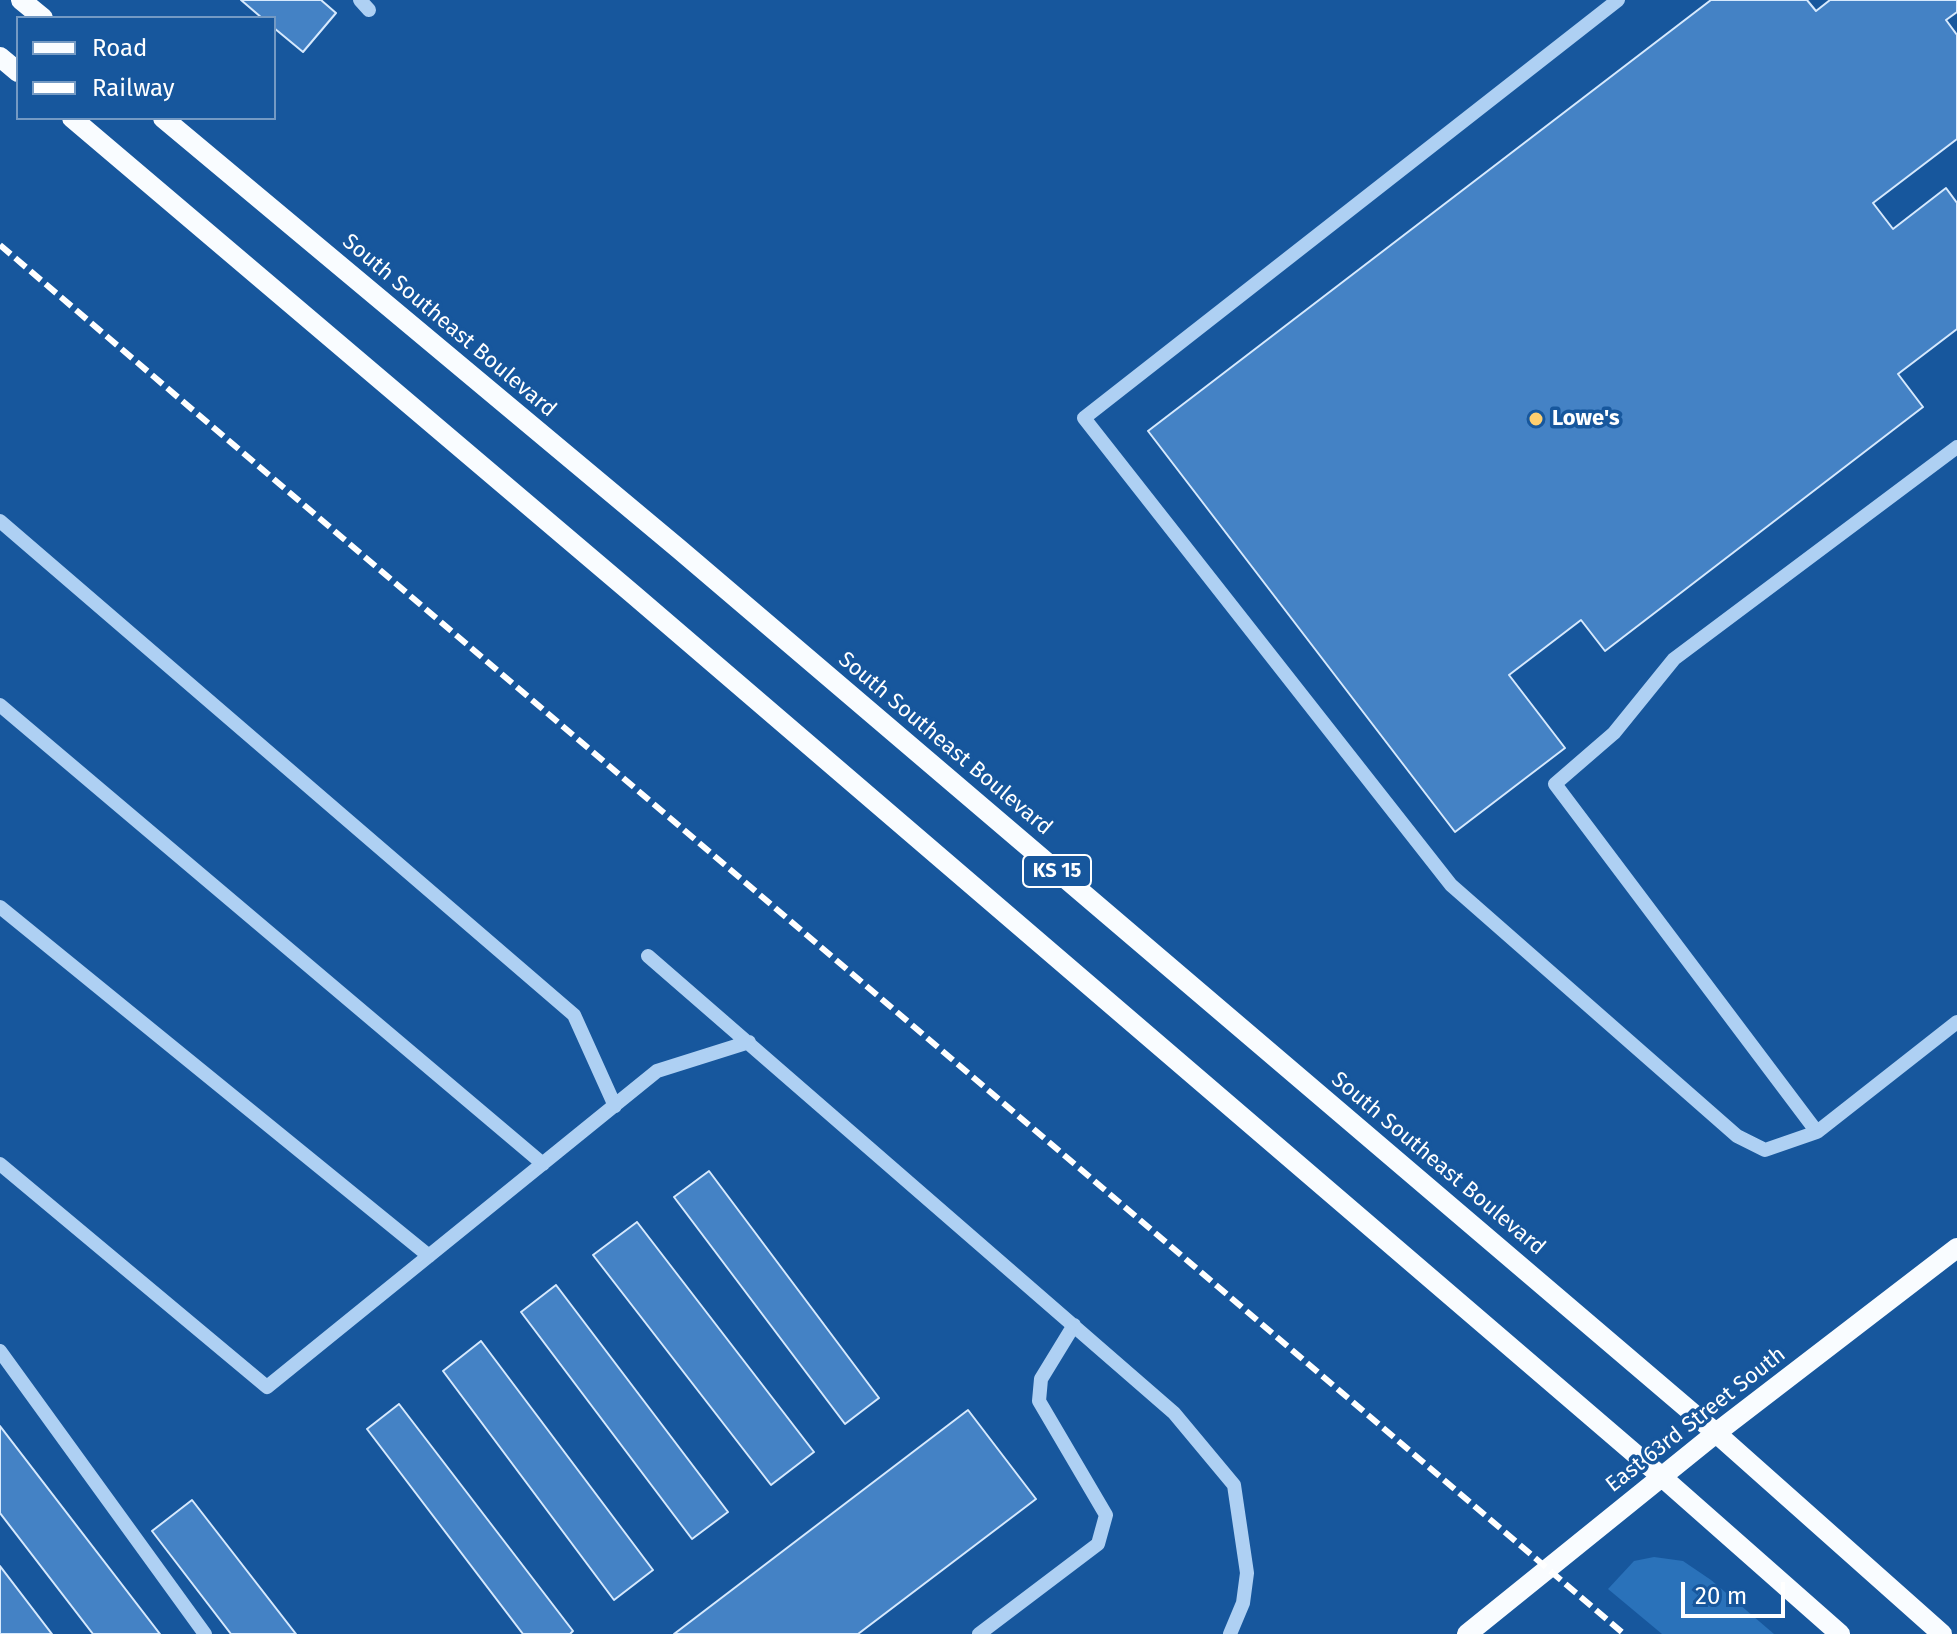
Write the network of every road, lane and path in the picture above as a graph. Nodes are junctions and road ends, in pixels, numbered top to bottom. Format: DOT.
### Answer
graph roads {
  1 [pos="21,0"];
  2 [pos="1618,0"];
  3 [pos="41,16"];
  4 [pos="0,57"];
  5 [pos="16,70"];
  6 [pos="74,120"];
  7 [pos="165,120"];
  8 [pos="1957,447"];
  9 [pos="0,521"];
  10 [pos="0,705"];
  11 [pos="0,907"];
  12 [pos="648,956"];
  13 [pos="1957,1022"];
  14 [pos="749,1042"];
  15 [pos="615,1106"];
  16 [pos="1817,1132"];
  17 [pos="0,1164"];
  18 [pos="543,1164"];
  19 [pos="1957,1248"];
  20 [pos="429,1256"];
  21 [pos="1074,1325"];
  22 [pos="0,1351"];
  23 [pos="1716,1433"];
  24 [pos="1662,1477"];
  25 [pos="205,1634"];
  26 [pos="979,1634"];
  27 [pos="1230,1634"];
  28 [pos="1467,1634"];
  29 [pos="1840,1634"];
  30 [pos="1942,1634"];
  1 -- 3 [label="main road"];
  2 -- 16 [label="street"];
  4 -- 5 [label="main road"];
  6 -- 24 [label="main road, KS 15"];
  7 -- 23 [label="main road, South Southeast Boulevard / KS 15"];
  8 -- 16 [label="street"];
  9 -- 15 [label="street"];
  10 -- 18 [label="street"];
  11 -- 20 [label="street"];
  12 -- 14 [label="street"];
  13 -- 16 [label="street"];
  14 -- 15 [label="street"];
  14 -- 21 [label="street"];
  15 -- 18 [label="street"];
  17 -- 20 [label="street"];
  18 -- 20 [label="street"];
  19 -- 23 [label="main road, East 63rd Street South"];
  21 -- 26 [label="street"];
  21 -- 27 [label="street"];
  22 -- 25 [label="street"];
  23 -- 24 [label="main road, East 63rd Street South"];
  23 -- 30 [label="main road, South Southeast Boulevard / KS 15"];
  24 -- 28 [label="main road, East 63rd Street South"];
  24 -- 29 [label="main road, KS 15"];
}
